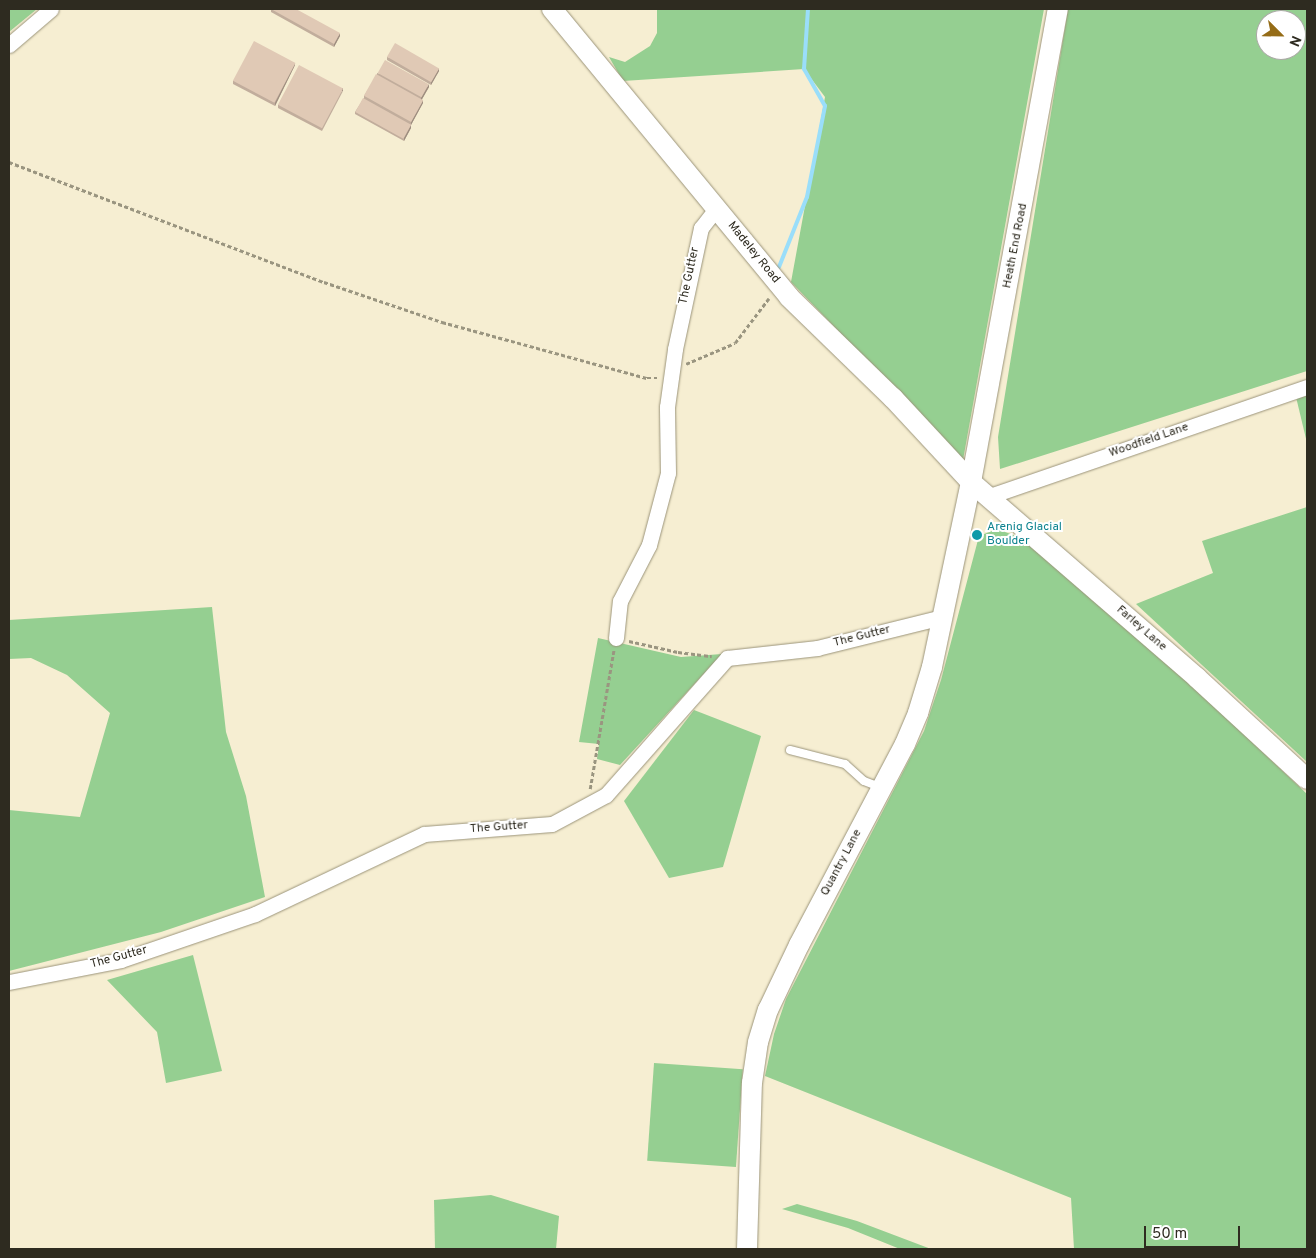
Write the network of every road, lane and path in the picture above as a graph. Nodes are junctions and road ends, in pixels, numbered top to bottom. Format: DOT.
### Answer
graph roads {
  1 [pos="52,9"];
  2 [pos="552,9"];
  3 [pos="1058,9"];
  4 [pos="9,45"];
  5 [pos="9,162"];
  6 [pos="716,209"];
  7 [pos="778,284"];
  8 [pos="673,370"];
  9 [pos="1307,387"];
  10 [pos="971,482"];
  11 [pos="990,496"];
  12 [pos="942,617"];
  13 [pos="616,638"];
  14 [pos="731,657"];
  15 [pos="790,750"];
  16 [pos="1307,779"];
  17 [pos="882,788"];
  18 [pos="588,805"];
  19 [pos="9,982"];
  20 [pos="748,1249"];
  1 -- 4 [label="street"];
  2 -- 6 [label="street, Madeley Road"];
  3 -- 10 [label="street, Heath End Road"];
  5 -- 8 [label="path"];
  6 -- 7 [label="street, Madeley Road"];
  6 -- 8 [label="street, The Gutter"];
  7 -- 8 [label="path"];
  7 -- 10 [label="street, Madeley Road"];
  8 -- 13 [label="street, The Gutter"];
  9 -- 11 [label="street, Woodfield Lane"];
  10 -- 11 [label="street, Farley Lane"];
  10 -- 12 [label="street, Quantry Lane"];
  11 -- 16 [label="street, Farley Lane"];
  12 -- 14 [label="street, The Gutter"];
  12 -- 17 [label="street, Quantry Lane"];
  13 -- 14 [label="path"];
  13 -- 18 [label="path"];
  14 -- 18 [label="street, The Gutter"];
  15 -- 17 [label="lane"];
  17 -- 20 [label="street, Quantry Lane"];
  18 -- 19 [label="street, The Gutter"];
}
